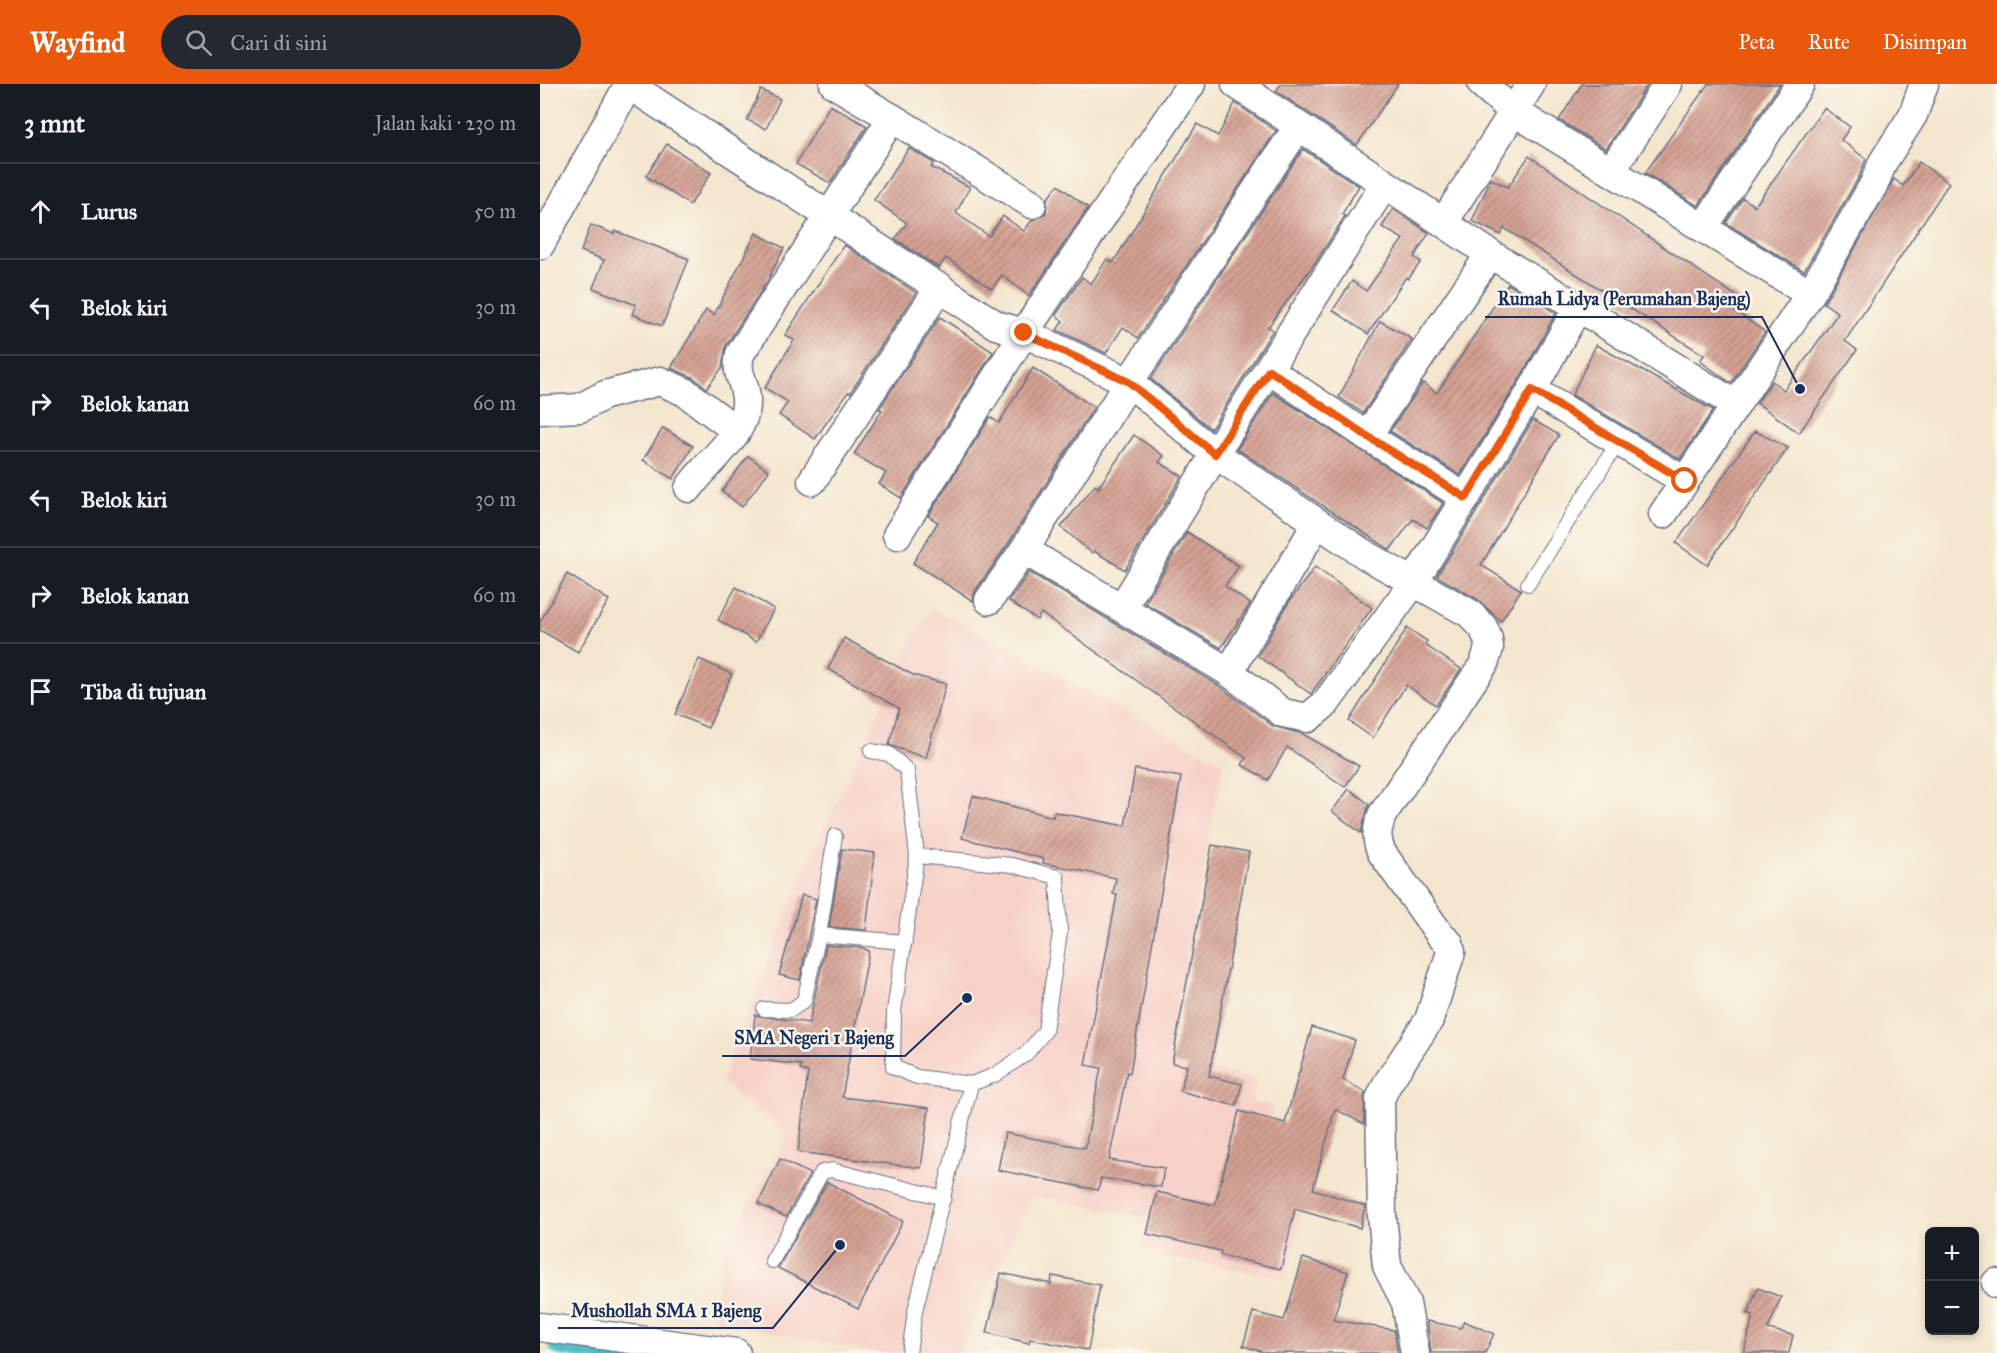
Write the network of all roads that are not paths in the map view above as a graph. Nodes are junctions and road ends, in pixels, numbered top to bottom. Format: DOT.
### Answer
graph roads {
  1 [pos="629,84"];
  2 [pos="834,84"];
  3 [pos="1191,84"];
  4 [pos="1236,84"];
  5 [pos="1482,84"];
  6 [pos="1531,84"];
  7 [pos="1668,84"];
  8 [pos="1800,84"];
  9 [pos="1924,84"];
  10 [pos="1513,111"];
  11 [pos="892,118"];
  12 [pos="1298,127"];
  13 [pos="1611,171"];
  14 [pos="1384,185"];
  15 [pos="1032,204"];
  16 [pos="830,217"];
  17 [pos="1444,222"];
  18 [pos="1703,228"];
  19 [pos="540,245"];
  20 [pos="1490,254"];
  21 [pos="940,287"];
  22 [pos="1810,294"];
  23 [pos="1578,308"];
  24 [pos="1024,333"];
  25 [pos="1269,370"];
  26 [pos="1129,382"];
  27 [pos="1532,390"];
  28 [pos="1736,405"];
  29 [pos="540,410"];
  30 [pos="737,431"];
  31 [pos="1367,436"];
  32 [pos="1619,441"];
  33 [pos="1215,454"];
  34 [pos="812,481"];
  35 [pos="1685,481"];
  36 [pos="689,488"];
  37 [pos="1466,498"];
  38 [pos="1663,514"];
  39 [pos="1317,523"];
  40 [pos="897,535"];
  41 [pos="1024,550"];
  42 [pos="1413,583"];
  43 [pos="1528,584"];
  44 [pos="989,600"];
  45 [pos="1122,608"];
  46 [pos="1229,672"];
  47 [pos="871,751"];
  48 [pos="835,836"];
  49 [pos="917,856"];
  50 [pos="819,935"];
  51 [pos="905,942"];
  52 [pos="764,1009"];
  53 [pos="971,1084"];
  54 [pos="944,1198"];
  55 [pos="772,1261"];
  56 [pos="540,1327"];
  57 [pos="736,1353"];
  58 [pos="909,1353"];
  59 [pos="1415,1353"];
  1 -- 16 [label="street"];
  1 -- 19 [label="street"];
  2 -- 11 [label="street"];
  3 -- 24 [label="street"];
  4 -- 12 [label="street"];
  5 -- 10 [label="street"];
  6 -- 10 [label="street"];
  7 -- 13 [label="street"];
  8 -- 18 [label="street"];
  9 -- 22 [label="street"];
  10 -- 13 [label="street"];
  10 -- 17 [label="street"];
  11 -- 15 [label="street"];
  11 -- 16 [label="street"];
  12 -- 14 [label="street"];
  12 -- 26 [label="street"];
  13 -- 18 [label="street"];
  14 -- 17 [label="street"];
  14 -- 25 [label="street"];
  16 -- 21 [label="street"];
  16 -- 30 [label="street"];
  17 -- 20 [label="street"];
  18 -- 22 [label="street"];
  20 -- 23 [label="street"];
  20 -- 31 [label="street"];
  21 -- 24 [label="street"];
  21 -- 34 [label="street"];
  22 -- 28 [label="street"];
  23 -- 27 [label="street"];
  23 -- 28 [label="street"];
  24 -- 26 [label="street"];
  24 -- 40 [label="street"];
  25 -- 31 [label="street"];
  25 -- 33 [label="street"];
  26 -- 33 [label="street"];
  26 -- 41 [label="street"];
  27 -- 32 [label="street"];
  27 -- 37 [label="street"];
  28 -- 35 [label="street"];
  29 -- 30 [label="street"];
  30 -- 36 [label="street"];
  31 -- 37 [label="street"];
  32 -- 35 [label="street"];
  32 -- 43 [label="lane"];
  33 -- 39 [label="street"];
  33 -- 45 [label="street"];
  35 -- 38 [label="street"];
  37 -- 42 [label="street"];
  39 -- 42 [label="street"];
  39 -- 46 [label="street"];
  41 -- 44 [label="street"];
  41 -- 45 [label="street"];
  42 -- 46 [label="street"];
  42 -- 59 [label="street"];
  45 -- 46 [label="street"];
  47 -- 49 [label="lane"];
  48 -- 50 [label="lane"];
  49 -- 51 [label="lane"];
  49 -- 53 [label="lane"];
  50 -- 51 [label="lane"];
  50 -- 52 [label="lane"];
  51 -- 53 [label="lane"];
  53 -- 54 [label="lane"];
  54 -- 55 [label="lane"];
  54 -- 58 [label="lane"];
  56 -- 57 [label="street"];
}
